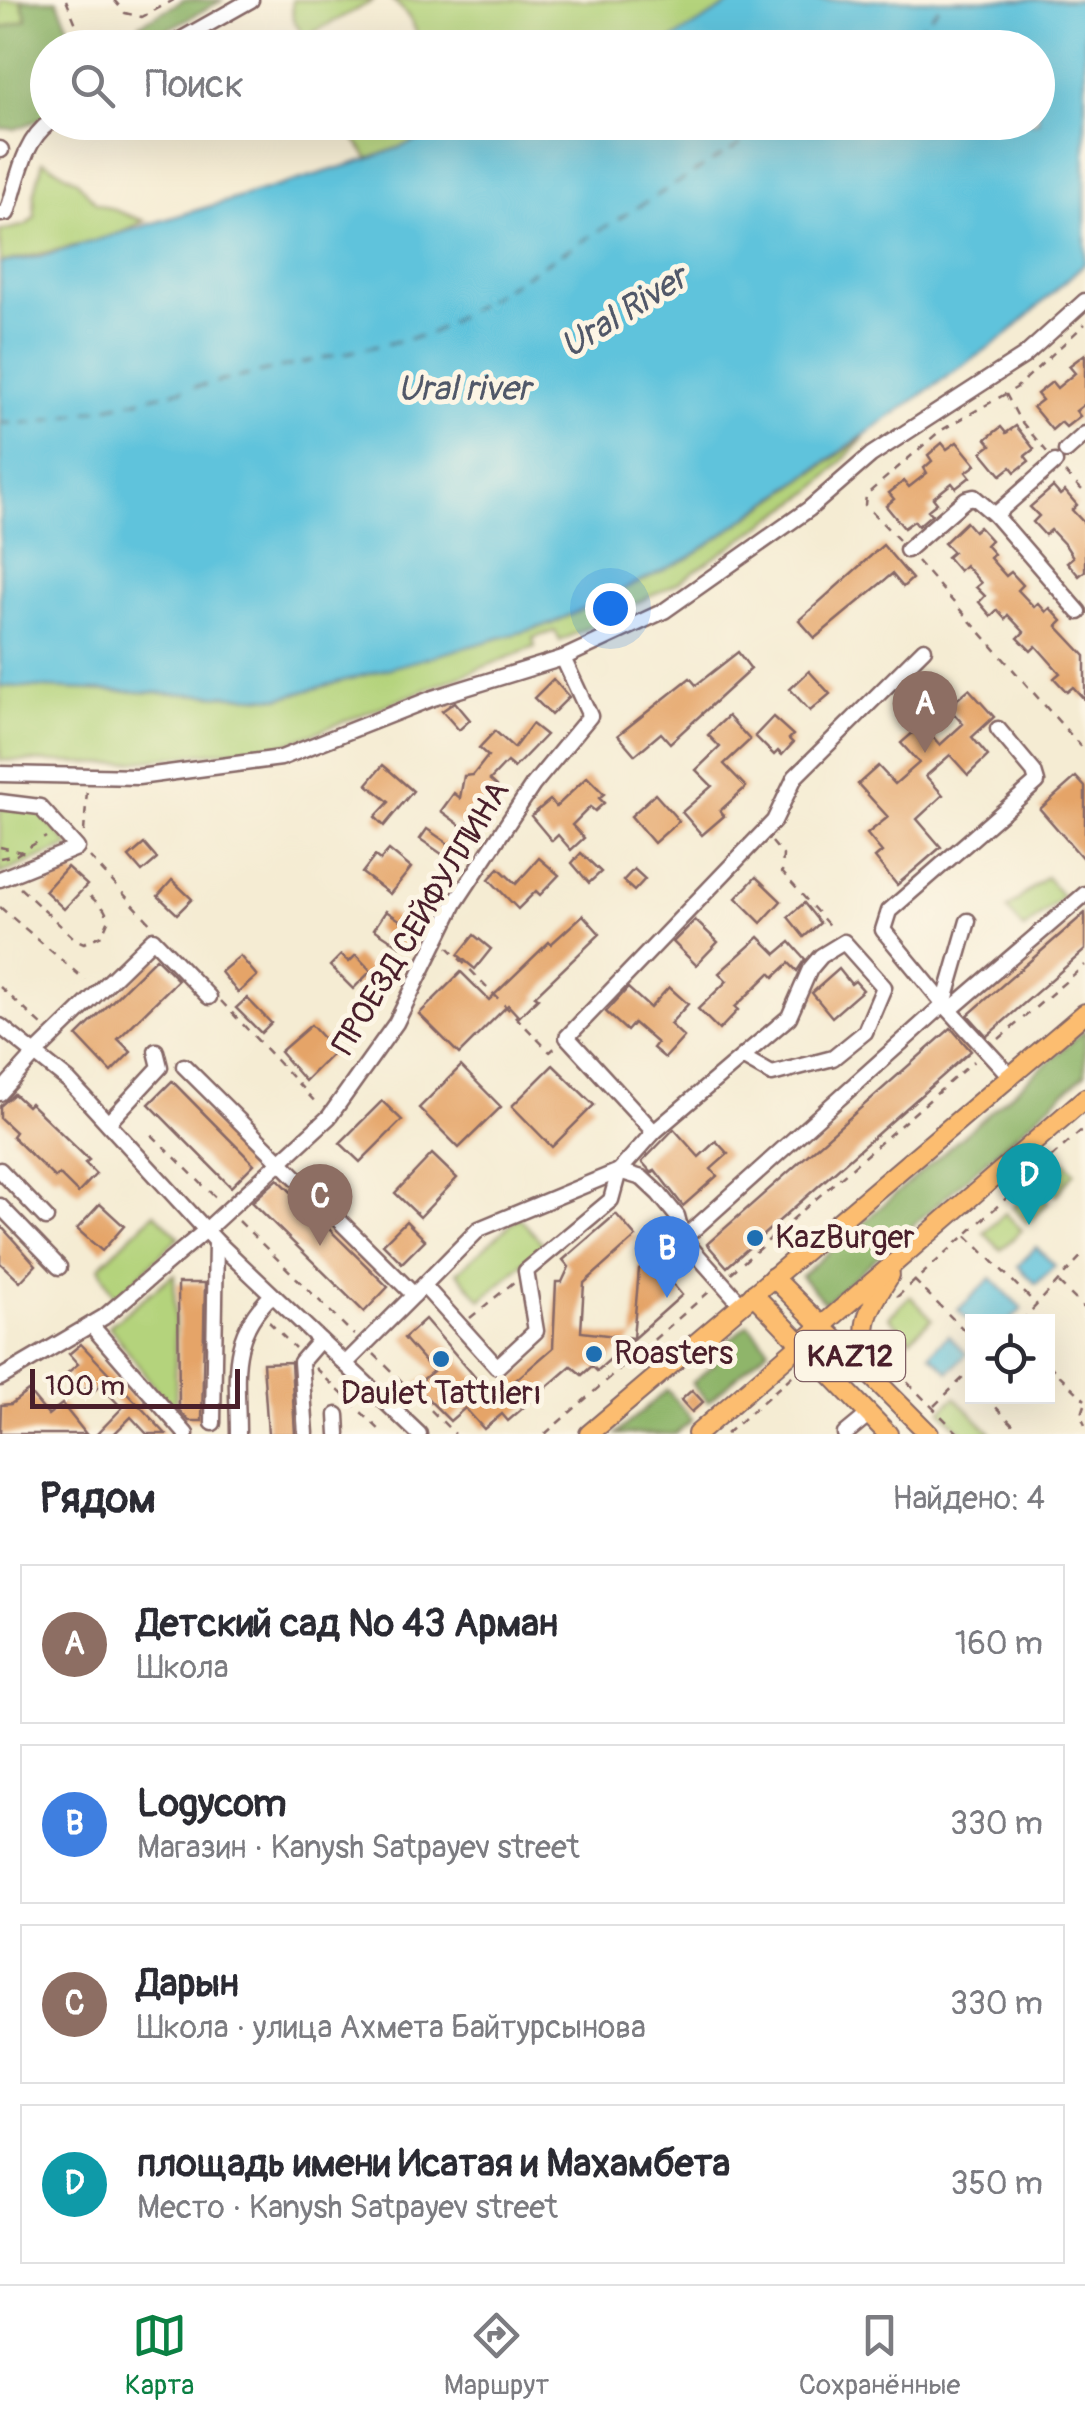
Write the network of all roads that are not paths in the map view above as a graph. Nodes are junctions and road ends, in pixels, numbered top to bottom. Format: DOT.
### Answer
graph roads {
  1 [pos="252,0"];
  2 [pos="198,30"];
  3 [pos="33,140"];
  4 [pos="0,214"];
  5 [pos="1085,302"];
  6 [pos="1085,434"];
  7 [pos="995,516"];
  8 [pos="907,550"];
  9 [pos="1083,612"];
  10 [pos="924,650"];
  11 [pos="562,658"];
  12 [pos="998,729"];
  13 [pos="0,774"];
  14 [pos="0,802"];
  15 [pos="8,881"];
  16 [pos="1085,894"];
  17 [pos="968,921"];
  18 [pos="209,997"];
  19 [pos="947,1007"];
  20 [pos="1085,1012"];
  21 [pos="0,1026"];
  22 [pos="156,1051"];
  23 [pos="37,1052"];
  24 [pos="742,1057"];
  25 [pos="184,1066"];
  26 [pos="1010,1077"];
  27 [pos="0,1093"];
  28 [pos="1085,1098"];
  29 [pos="108,1123"];
  30 [pos="654,1132"];
  31 [pos="280,1160"];
  32 [pos="0,1170"];
  33 [pos="619,1172"];
  34 [pos="0,1206"];
  35 [pos="46,1218"];
  36 [pos="211,1236"];
  37 [pos="683,1239"];
  38 [pos="900,1259"];
  39 [pos="58,1267"];
  40 [pos="773,1277"];
  41 [pos="419,1291"];
  42 [pos="272,1295"];
  43 [pos="747,1299"];
  44 [pos="91,1325"];
  45 [pos="821,1327"];
  46 [pos="320,1340"];
  47 [pos="799,1346"];
  48 [pos="346,1363"];
  49 [pos="0,1378"];
  50 [pos="888,1392"];
  51 [pos="337,1415"];
  52 [pos="868,1415"];
  53 [pos="213,1423"];
  54 [pos="186,1434"];
  55 [pos="238,1434"];
  56 [pos="306,1434"];
  57 [pos="338,1434"];
  58 [pos="419,1434"];
  59 [pos="589,1434"];
  60 [pos="697,1434"];
  61 [pos="845,1434"];
  62 [pos="888,1434"];
  63 [pos="930,1434"];
  1 -- 2 [label="street"];
  3 -- 4 [label="street"];
  5 -- 11 [label="street"];
  6 -- 7 [label="street"];
  7 -- 8 [label="street"];
  7 -- 9 [label="street"];
  10 -- 30 [label="street"];
  11 -- 13 [label="street"];
  11 -- 31 [label="street, ПРОЕЗД СЕЙФУЛЛИНА"];
  12 -- 19 [label="street"];
  14 -- 15 [label="street"];
  16 -- 19 [label="street"];
  17 -- 19 [label="street"];
  18 -- 23 [label="street"];
  19 -- 26 [label="street"];
  19 -- 37 [label="street"];
  20 -- 26 [label="main road"];
  21 -- 23 [label="street"];
  22 -- 29 [label="street"];
  23 -- 27 [label="street"];
  23 -- 29 [label="street"];
  24 -- 24 [label="street"];
  24 -- 30 [label="street"];
  25 -- 31 [label="street"];
  26 -- 40 [label="main road"];
  28 -- 38 [label="main road"];
  29 -- 36 [label="street"];
  30 -- 33 [label="street"];
  31 -- 36 [label="street, ПРОЕЗД СЕЙФУЛЛИНА"];
  31 -- 41 [label="street"];
  32 -- 35 [label="street"];
  33 -- 37 [label="street"];
  33 -- 41 [label="street"];
  33 -- 41 [label="street"];
  34 -- 39 [label="street"];
  36 -- 42 [label="street"];
  36 -- 44 [label="street, ПРОЕЗД СЕЙФУЛЛИНА"];
  36 -- 53 [label="street"];
  37 -- 43 [label="street"];
  38 -- 45 [label="main road"];
  38 -- 50 [label="main road"];
  40 -- 43 [label="main road"];
  40 -- 45 [label="main road, KAZ12"];
  41 -- 48 [label="street"];
  42 -- 46 [label="street"];
  42 -- 55 [label="street"];
  43 -- 47 [label="main road, KAZ12"];
  43 -- 59 [label="main road"];
  44 -- 49 [label="street, ПРОЕЗД СЕЙФУЛЛИНА"];
  44 -- 54 [label="street"];
  45 -- 47 [label="main road"];
  45 -- 50 [label="main road, KAZ12"];
  46 -- 48 [label="street"];
  46 -- 56 [label="street"];
  47 -- 52 [label="main road, KAZ12"];
  47 -- 60 [label="main road"];
  48 -- 58 [label="street"];
  50 -- 63 [label="main road, KAZ12"];
  51 -- 57 [label="street"];
  52 -- 61 [label="street"];
  52 -- 62 [label="main road, KAZ12"];
}
